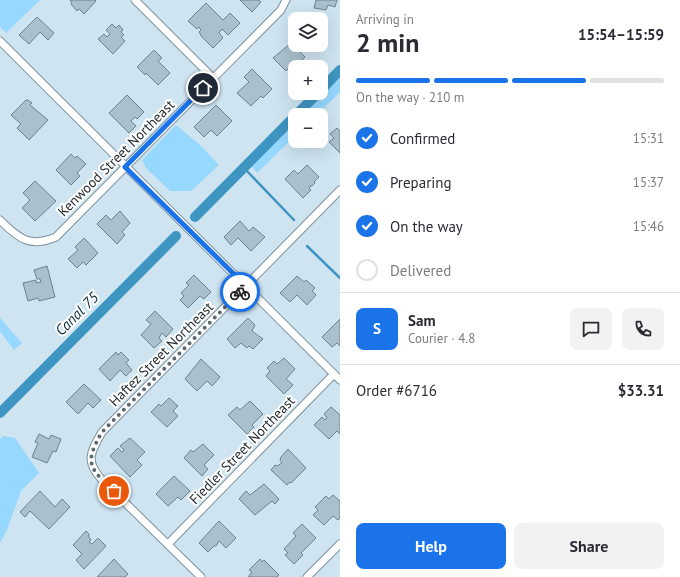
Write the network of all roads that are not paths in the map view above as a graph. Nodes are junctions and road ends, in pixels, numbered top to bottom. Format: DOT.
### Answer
graph roads {
  1 [pos="135,0"];
  2 [pos="286,0"];
  3 [pos="0,41"];
  4 [pos="213,78"];
  5 [pos="125,167"];
  6 [pos="340,190"];
  7 [pos="0,220"];
  8 [pos="246,286"];
  9 [pos="334,374"];
  10 [pos="340,380"];
  11 [pos="168,544"];
  12 [pos="340,544"];
  13 [pos="201,577"];
  14 [pos="307,577"];
  1 -- 4 [label="street"];
  2 -- 4 [label="street, Kenwood Street Northeast"];
  3 -- 5 [label="street"];
  4 -- 5 [label="street, Kenwood Street Northeast"];
  5 -- 7 [label="street, Kenwood Street Northeast"];
  5 -- 8 [label="street"];
  6 -- 8 [label="street, Haftez Street Northeast"];
  8 -- 9 [label="street"];
  8 -- 11 [label="street, Haftez Street Northeast"];
  9 -- 10 [label="street"];
  9 -- 11 [label="street, Fiedler Street Northeast"];
  11 -- 13 [label="street"];
  12 -- 14 [label="street"];
}
